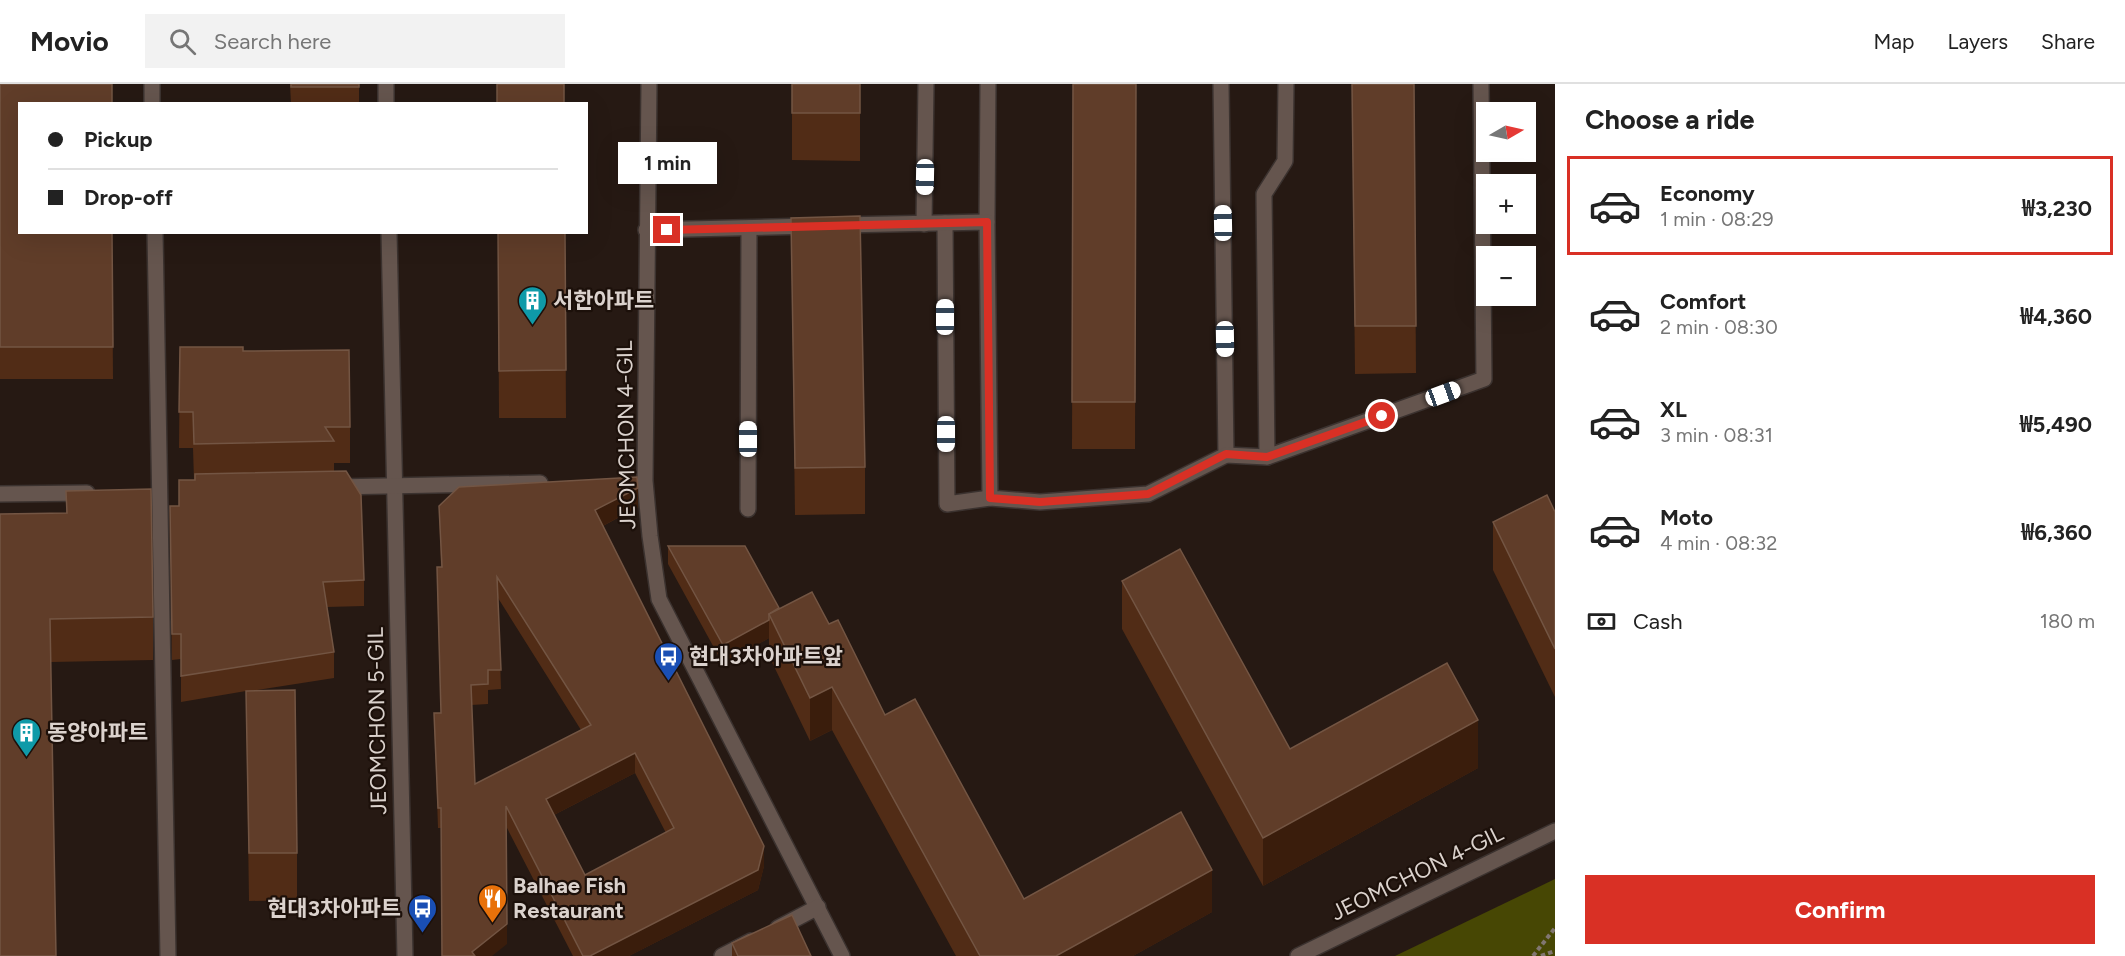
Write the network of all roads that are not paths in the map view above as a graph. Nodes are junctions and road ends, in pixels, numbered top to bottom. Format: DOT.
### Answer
graph roads {
  1 [pos="152,84"];
  2 [pos="386,84"];
  3 [pos="648,84"];
  4 [pos="926,84"];
  5 [pos="988,84"];
  6 [pos="1221,84"];
  7 [pos="1286,84"];
  8 [pos="1481,84"];
  9 [pos="152,102"];
  10 [pos="386,102"];
  11 [pos="987,222"];
  12 [pos="945,223"];
  13 [pos="924,224"];
  14 [pos="749,228"];
  15 [pos="646,230"];
  16 [pos="155,234"];
  17 [pos="389,234"];
  18 [pos="1226,454"];
  19 [pos="1267,457"];
  20 [pos="550,483"];
  21 [pos="395,486"];
  22 [pos="325,488"];
  23 [pos="104,492"];
  24 [pos="0,495"];
  25 [pos="990,498"];
  26 [pos="748,509"];
  27 [pos="1555,831"];
  28 [pos="818,907"];
  29 [pos="168,956"];
  30 [pos="405,956"];
  31 [pos="722,956"];
  32 [pos="842,956"];
  33 [pos="1298,956"];
  1 -- 9 [label="street"];
  2 -- 10 [label="street"];
  3 -- 15 [label="street, JEOMCHON 4-GIL"];
  4 -- 13 [label="street"];
  5 -- 11 [label="street"];
  6 -- 18 [label="street"];
  7 -- 19 [label="street"];
  8 -- 19 [label="street"];
  11 -- 12 [label="street"];
  11 -- 25 [label="street"];
  12 -- 13 [label="street"];
  12 -- 25 [label="street"];
  13 -- 14 [label="street"];
  14 -- 15 [label="street"];
  14 -- 26 [label="street"];
  15 -- 28 [label="street, JEOMCHON 4-GIL"];
  16 -- 29 [label="street"];
  17 -- 21 [label="street, JEOMCHON 5-GIL"];
  18 -- 19 [label="street"];
  18 -- 25 [label="street"];
  20 -- 21 [label="street"];
  21 -- 22 [label="street"];
  21 -- 30 [label="street, JEOMCHON 5-GIL"];
  23 -- 24 [label="street"];
  27 -- 33 [label="street, JEOMCHON 4-GIL"];
  28 -- 31 [label="street"];
  28 -- 32 [label="street, JEOMCHON 4-GIL"];
}
